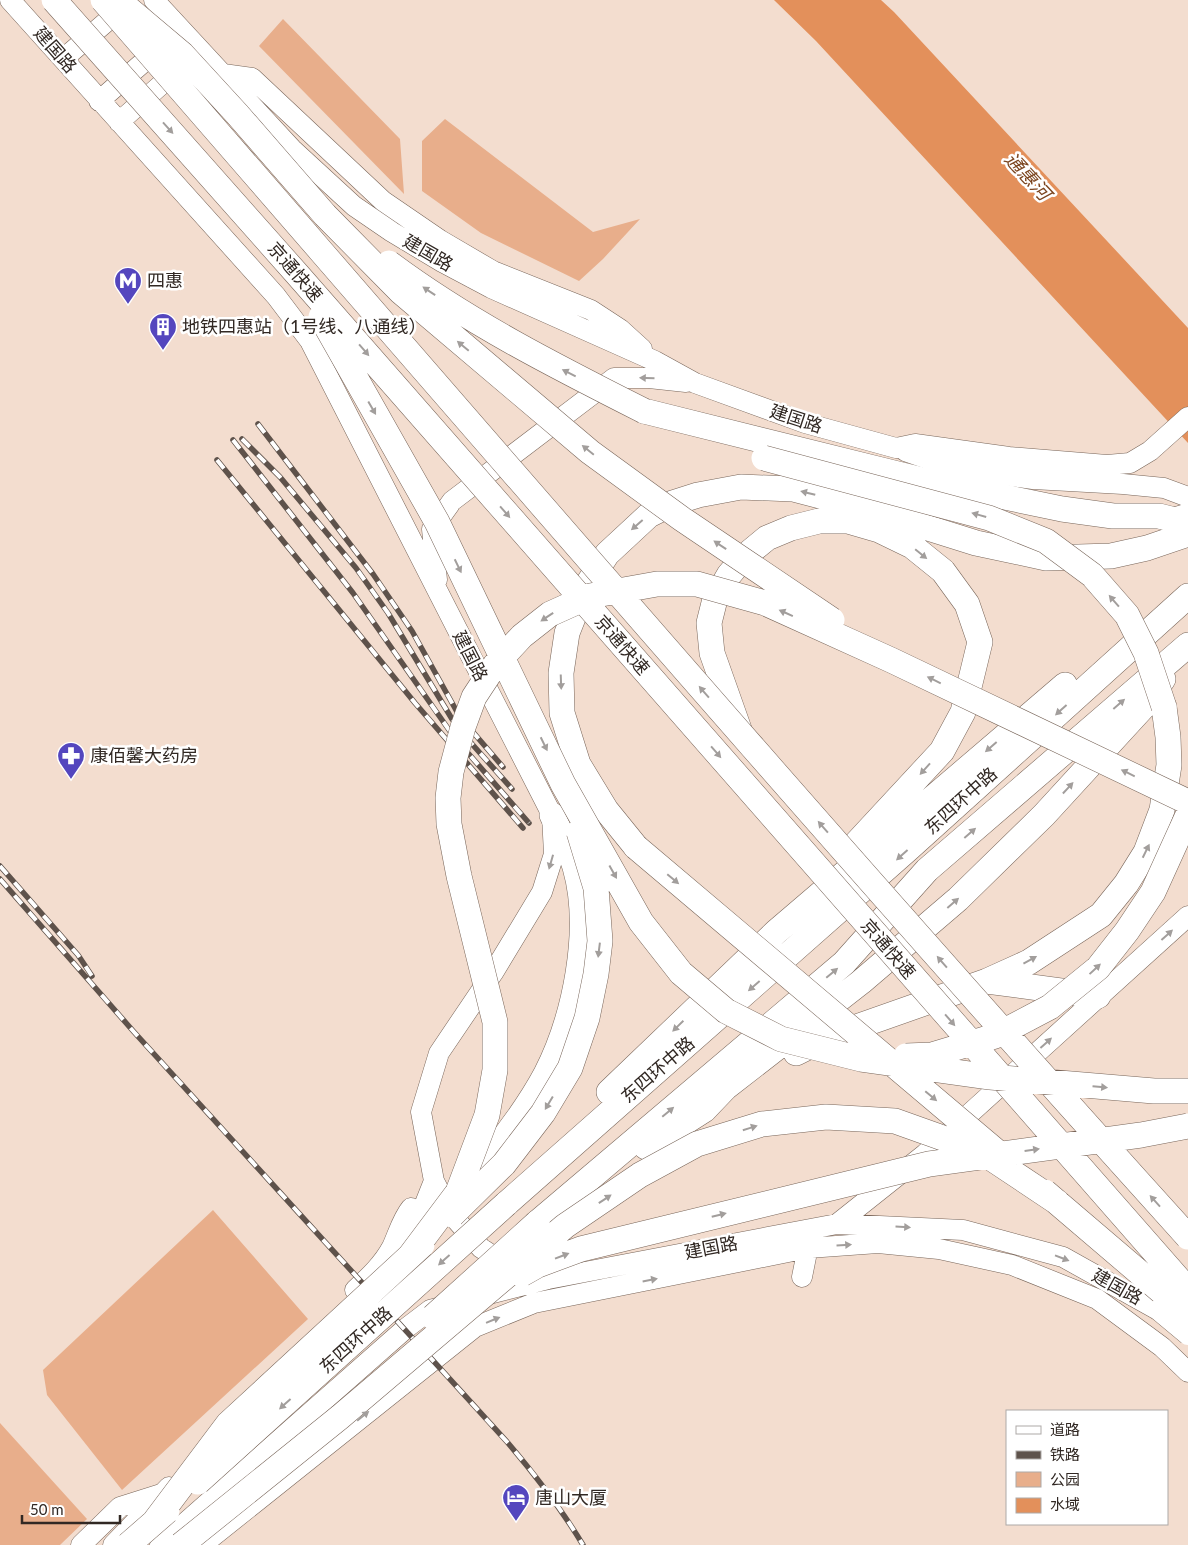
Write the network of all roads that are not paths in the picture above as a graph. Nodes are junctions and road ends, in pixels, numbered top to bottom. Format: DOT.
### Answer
graph roads {
  1 [pos="10,0"];
  2 [pos="54,0"];
  3 [pos="103,0"];
  4 [pos="117,0"];
  5 [pos="131,0"];
  6 [pos="154,0"];
  7 [pos="182,29"];
  8 [pos="201,50"];
  9 [pos="63,59"];
  10 [pos="223,74"];
  11 [pos="100,101"];
  12 [pos="119,122"];
  13 [pos="325,215"];
  14 [pos="297,274"];
  15 [pos="655,361"];
  16 [pos="695,383"];
  17 [pos="644,411"];
  18 [pos="1188,417"];
  19 [pos="887,445"];
  20 [pos="1188,497"];
  21 [pos="852,513"];
  22 [pos="888,524"];
  23 [pos="1185,526"];
  24 [pos="1185,598"];
  25 [pos="447,612"];
  26 [pos="1187,646"];
  27 [pos="891,660"];
  28 [pos="741,735"];
  29 [pos="564,784"];
  30 [pos="1188,802"];
  31 [pos="552,815"];
  32 [pos="1188,815"];
  33 [pos="1188,916"];
  34 [pos="776,932"];
  35 [pos="986,981"];
  36 [pos="1098,996"];
  37 [pos="861,1059"];
  38 [pos="725,1088"];
  39 [pos="1188,1091"];
  40 [pos="1188,1126"];
  41 [pos="434,1181"];
  42 [pos="458,1192"];
  43 [pos="572,1193"];
  44 [pos="1057,1202"];
  45 [pos="506,1204"];
  46 [pos="837,1224"];
  47 [pos="813,1228"];
  48 [pos="1188,1237"];
  49 [pos="808,1248"];
  50 [pos="404,1265"];
  51 [pos="374,1272"];
  52 [pos="802,1277"];
  53 [pos="548,1279"];
  54 [pos="1188,1290"];
  55 [pos="487,1293"];
  56 [pos="1188,1298"];
  57 [pos="430,1310"];
  58 [pos="1188,1314"];
  59 [pos="1188,1335"];
  60 [pos="1162,1347"];
  61 [pos="1188,1372"];
  62 [pos="292,1374"];
  63 [pos="271,1394"];
  64 [pos="320,1404"];
  65 [pos="162,1494"];
  66 [pos="113,1515"];
  67 [pos="158,1533"];
  68 [pos="81,1545"];
  69 [pos="105,1545"];
  70 [pos="113,1545"];
  71 [pos="128,1545"];
  72 [pos="181,1545"];
  73 [pos="202,1545"];
  1 -- 9 [label="street, 建国路"];
  2 -- 14 [label="highway, 京通快速, one-way, bridge"];
  28 -- 3 [label="highway, 京通快速, one-way, bridge"];
  4 -- 13 [label="highway, bridge"];
  5 -- 9 [label="street"];
  6 -- 7 [label="street"];
  7 -- 8 [label="street"];
  7 -- 11 [label="street"];
  8 -- 10 [label="street"];
  8 -- 12 [label="street"];
  9 -- 11 [label="street, 建国路"];
  10 -- 15 [label="street, 建国路"];
  10 -- 15 [label="street"];
  11 -- 12 [label="street, 建国路"];
  12 -- 25 [label="street, 建国路"];
  17 -- 13 [label="highway, one-way, bridge"];
  27 -- 13 [label="highway, one-way, bridge"];
  14 -- 29 [label="highway, one-way, bridge"];
  14 -- 54 [label="highway, 京通快速, one-way, bridge"];
  15 -- 16 [label="street, 建国路"];
  16 -- 19 [label="street, 建国路"];
  16 -- 25 [label="street, one-way"];
  17 -- 23 [label="highway"];
  35 -- 17 [label="highway, one-way, bridge"];
  18 -- 19 [label="street"];
  19 -- 20 [label="street, 建国路"];
  21 -- 22 [label="highway"];
  21 -- 28 [label="highway, bridge"];
  21 -- 44 [label="highway, one-way, bridge"];
  22 -- 23 [label="highway"];
  22 -- 34 [label="highway, one-way"];
  24 -- 34 [label="highway, one-way"];
  24 -- 45 [label="highway, 东四环中路, one-way"];
  25 -- 31 [label="street, 建国路"];
  38 -- 26 [label="highway, one-way"];
  43 -- 26 [label="highway, 东四环中路, one-way"];
  30 -- 27 [label="highway, one-way, bridge"];
  27 -- 42 [label="highway, one-way, bridge"];
  48 -- 28 [label="highway, 京通快速, one-way, bridge"];
  29 -- 37 [label="highway, one-way, bridge"];
  29 -- 50 [label="highway, one-way, bridge"];
  31 -- 41 [label="street, 建国路, one-way"];
  31 -- 42 [label="highway"];
  37 -- 32 [label="highway, one-way, bridge"];
  36 -- 33 [label="street, one-way"];
  34 -- 45 [label="highway, one-way"];
  35 -- 36 [label="highway"];
  35 -- 38 [label="highway"];
  46 -- 36 [label="street, one-way"];
  37 -- 39 [label="highway, one-way, bridge"];
  38 -- 43 [label="highway"];
  55 -- 40 [label="highway, one-way, bridge"];
  41 -- 50 [label="street, 东四环中路"];
  41 -- 51 [label="street, 东四环中路"];
  41 -- 53 [label="street, 建国路"];
  42 -- 50 [label="highway, bridge"];
  43 -- 72 [label="highway, 东四环中路, bridge"];
  55 -- 44 [label="highway, one-way, bridge"];
  44 -- 58 [label="highway, bridge"];
  45 -- 67 [label="highway, 东四环中路, one-way, bridge"];
  46 -- 47 [label="street, 建国路"];
  46 -- 59 [label="street, 建国路, one-way, bridge"];
  47 -- 49 [label="street"];
  47 -- 53 [label="street, 建国路"];
  49 -- 52 [label="street"];
  49 -- 60 [label="street, one-way"];
  73 -- 49 [label="street, one-way"];
  50 -- 51 [label="street"];
  50 -- 57 [label="street"];
  50 -- 62 [label="street, 东四环中路"];
  50 -- 67 [label="highway, bridge"];
  51 -- 63 [label="street, 东四环中路"];
  53 -- 57 [label="street, 东四环中路"];
  55 -- 72 [label="highway, bridge"];
  56 -- 60 [label="street"];
  57 -- 64 [label="street, 东四环中路"];
  60 -- 61 [label="street"];
  62 -- 63 [label="street, 东四环中路"];
  62 -- 64 [label="street"];
  63 -- 65 [label="street, 东四环中路"];
  64 -- 67 [label="street, 东四环中路"];
  65 -- 66 [label="street, 东四环中路"];
  65 -- 70 [label="street, 东四环中路"];
  66 -- 68 [label="street, 东四环中路"];
  66 -- 69 [label="street"];
  67 -- 71 [label="highway, 东四环中路, bridge"];
}
